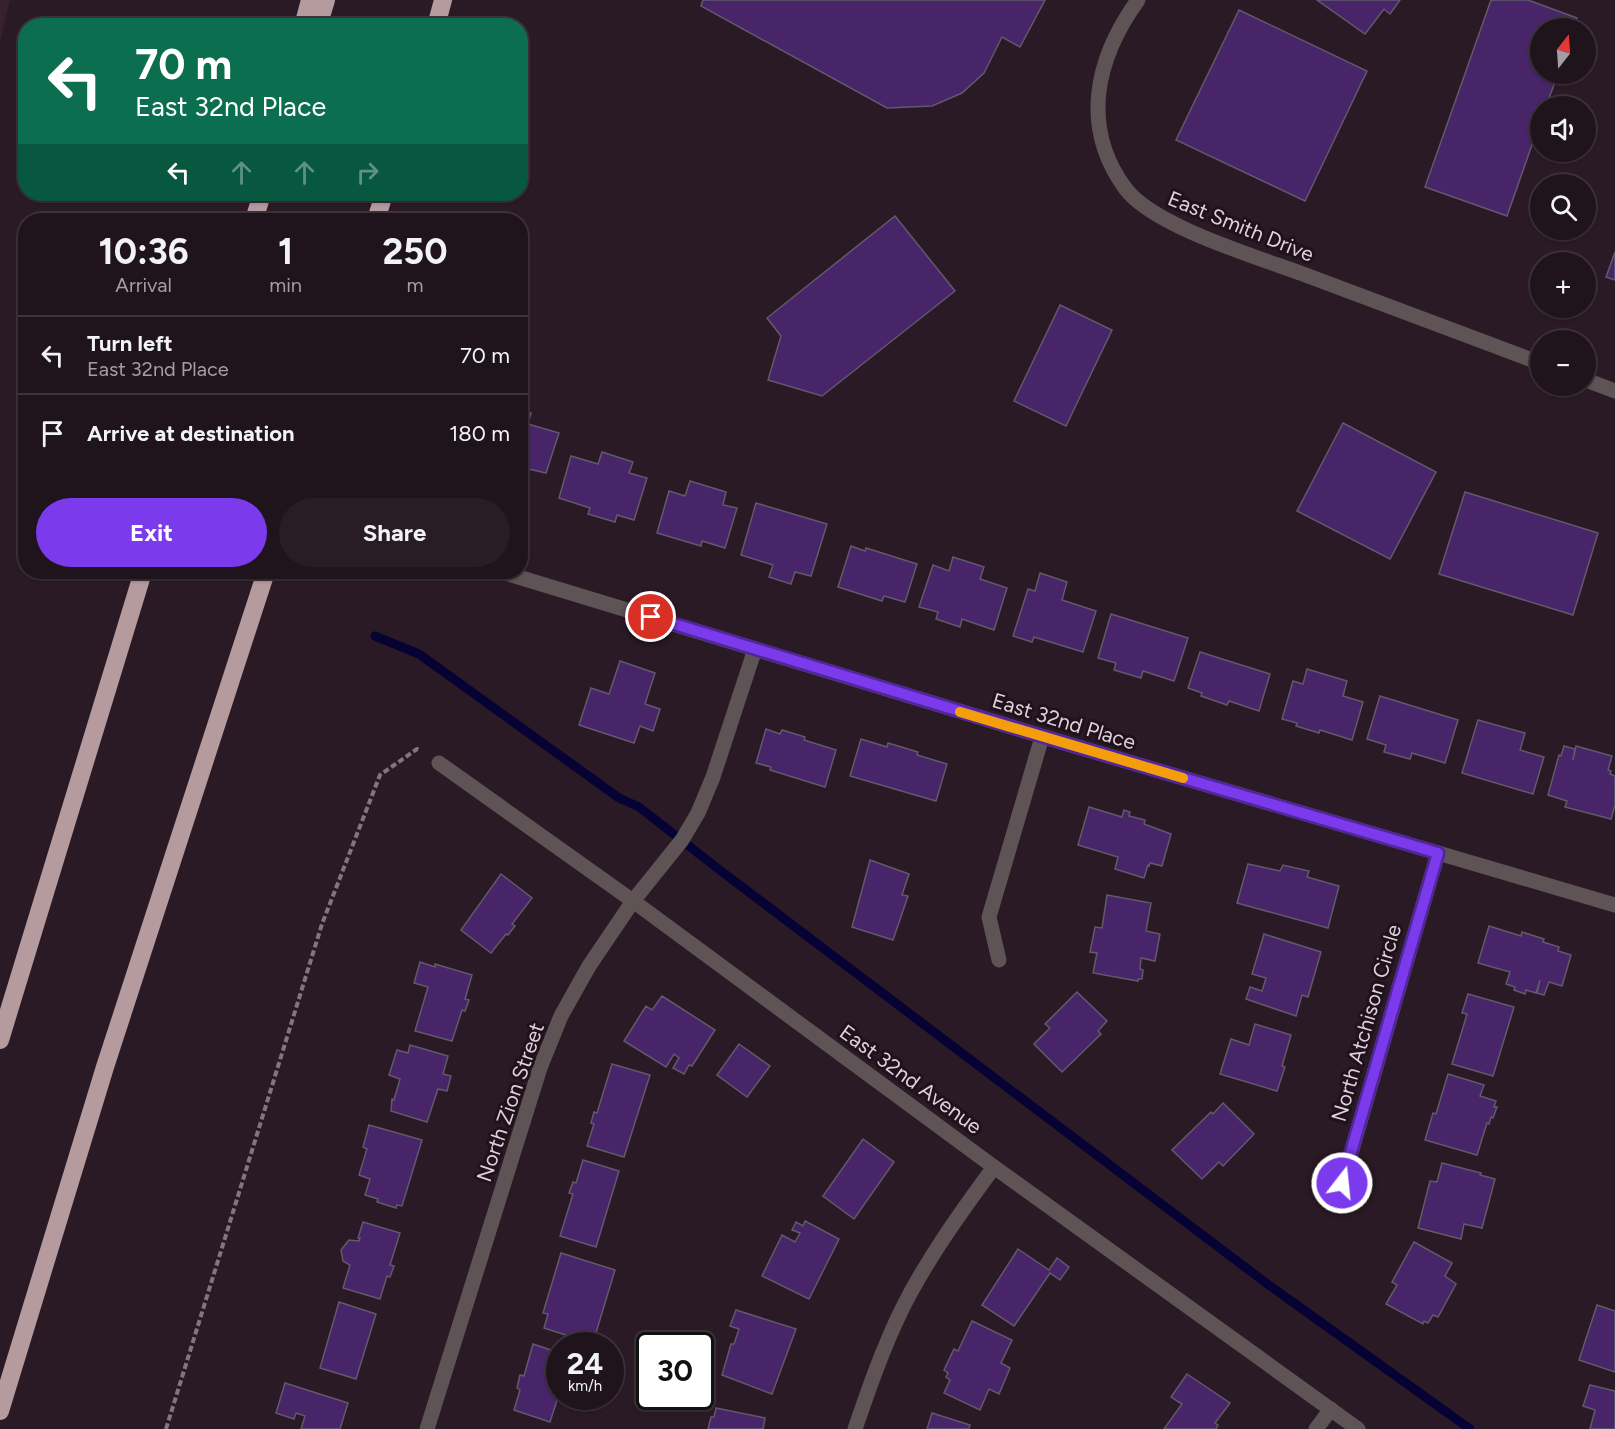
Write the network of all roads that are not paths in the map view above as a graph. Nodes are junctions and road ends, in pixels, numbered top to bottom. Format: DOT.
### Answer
graph roads {
  1 [pos="310,0"];
  2 [pos="326,0"];
  3 [pos="443,0"];
  4 [pos="1138,0"];
  5 [pos="305,18"];
  6 [pos="320,18"];
  7 [pos="438,18"];
  8 [pos="1530,359"];
  9 [pos="1596,384"];
  10 [pos="1615,391"];
  11 [pos="141,579"];
  12 [pos="264,579"];
  13 [pos="525,579"];
  14 [pos="755,649"];
  15 [pos="1042,736"];
  16 [pos="439,763"];
  17 [pos="1438,853"];
  18 [pos="633,901"];
  19 [pos="1615,904"];
  20 [pos="999,960"];
  21 [pos="0,1040"];
  22 [pos="994,1167"];
  23 [pos="1336,1205"];
  24 [pos="1331,1409"];
  25 [pos="0,1411"];
  26 [pos="427,1429"];
  27 [pos="855,1429"];
  28 [pos="1316,1429"];
  29 [pos="1358,1429"];
  1 -- 5 [label="highway"];
  2 -- 6 [label="highway"];
  3 -- 7 [label="highway"];
  4 -- 8 [label="street, East Smith Drive"];
  9 -- 10 [label="street"];
  11 -- 21 [label="highway"];
  12 -- 25 [label="highway"];
  13 -- 14 [label="street, East 32nd Place"];
  14 -- 15 [label="street, East 32nd Place"];
  14 -- 18 [label="street, North Zion Street"];
  15 -- 17 [label="street, East 32nd Place"];
  15 -- 20 [label="street"];
  16 -- 18 [label="street, East 32nd Avenue"];
  17 -- 19 [label="street, East 32nd Place"];
  17 -- 23 [label="street, North Atchison Circle"];
  18 -- 22 [label="street, East 32nd Avenue"];
  18 -- 26 [label="street, North Zion Street"];
  22 -- 24 [label="street, East 32nd Avenue"];
  22 -- 27 [label="street"];
  24 -- 28 [label="street"];
  24 -- 29 [label="street, East 32nd Avenue"];
}
